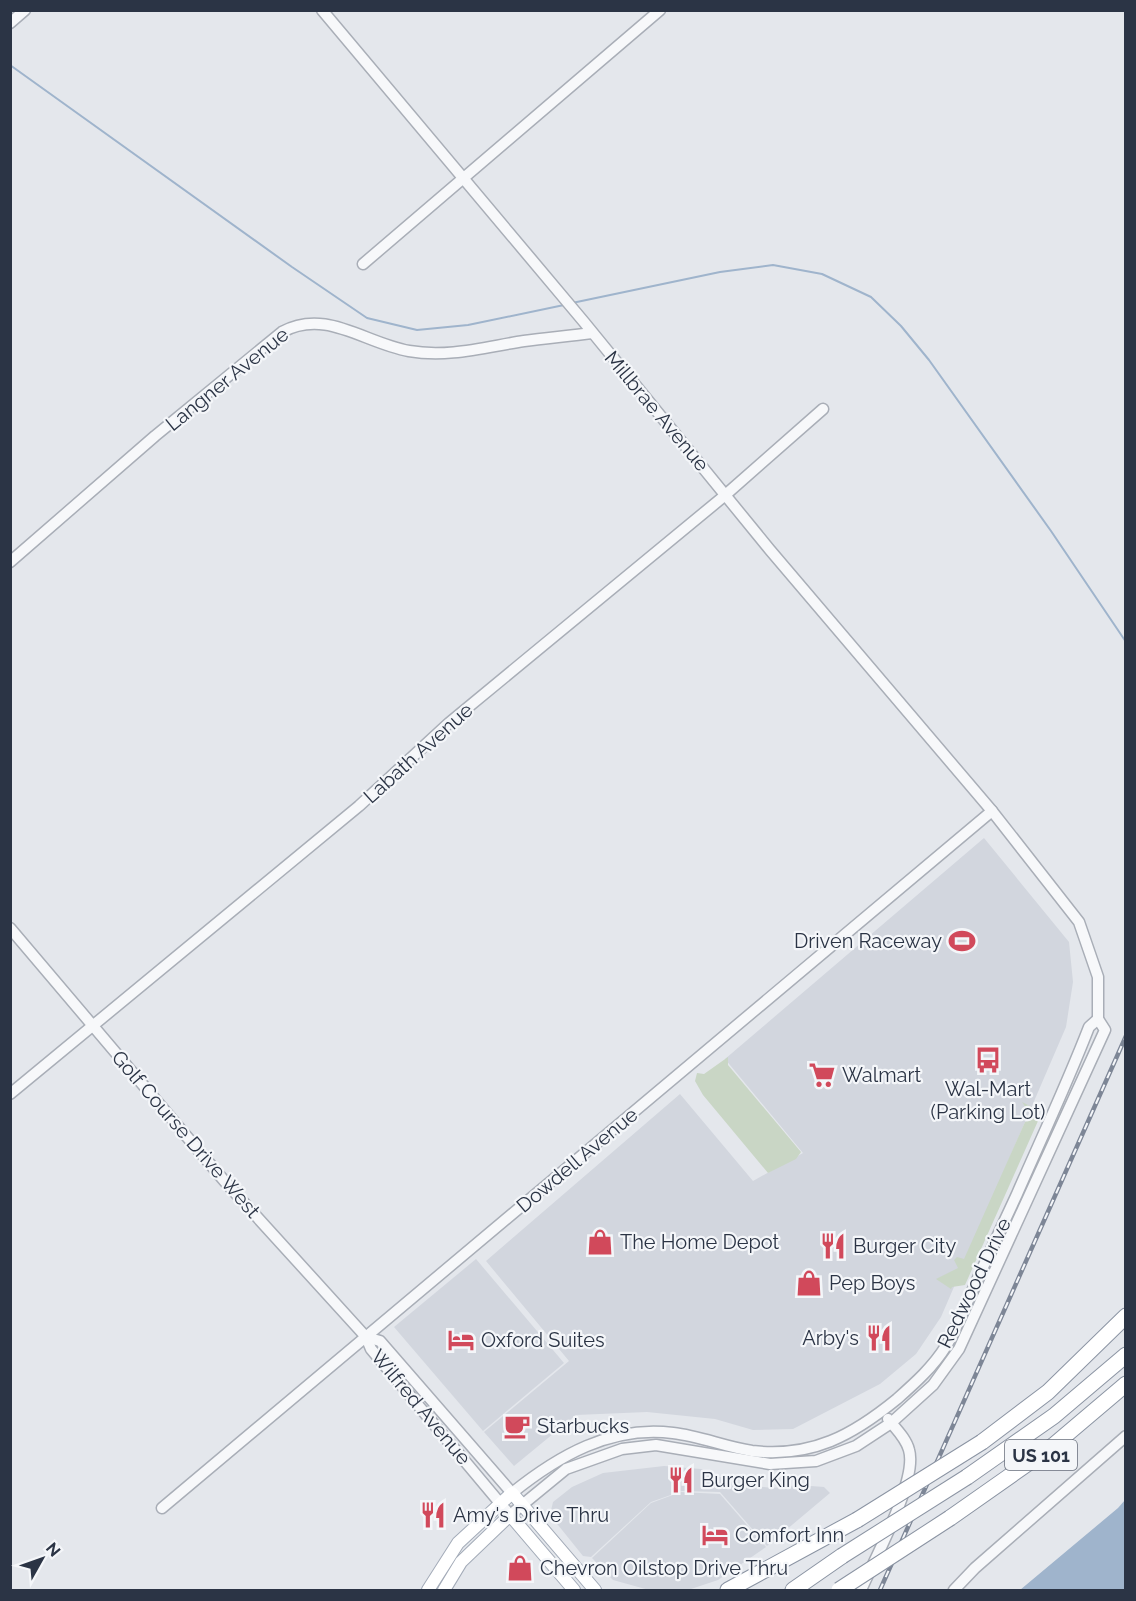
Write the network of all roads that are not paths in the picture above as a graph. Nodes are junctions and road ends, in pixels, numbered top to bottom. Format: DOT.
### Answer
graph roads {
  1 [pos="25,10"];
  2 [pos="322,10"];
  3 [pos="660,10"];
  4 [pos="10,23"];
  5 [pos="464,178"];
  6 [pos="363,264"];
  7 [pos="592,333"];
  8 [pos="824,409"];
  9 [pos="727,494"];
  10 [pos="10,562"];
  11 [pos="992,811"];
  12 [pos="10,928"];
  13 [pos="1098,1019"];
  14 [pos="92,1025"];
  15 [pos="10,1094"];
  16 [pos="1125,1316"];
  17 [pos="366,1337"];
  18 [pos="1125,1355"];
  19 [pos="1125,1384"];
  20 [pos="881,1412"];
  21 [pos="891,1424"];
  22 [pos="620,1436"];
  23 [pos="1125,1436"];
  24 [pos="721,1444"];
  25 [pos="812,1447"];
  26 [pos="622,1449"];
  27 [pos="718,1458"];
  28 [pos="816,1461"];
  29 [pos="512,1493"];
  30 [pos="501,1503"];
  31 [pos="522,1505"];
  32 [pos="162,1508"];
  33 [pos="510,1515"];
  34 [pos="428,1590"];
  35 [pos="444,1590"];
  36 [pos="574,1590"];
  37 [pos="596,1590"];
  38 [pos="728,1590"];
  39 [pos="793,1590"];
  40 [pos="839,1590"];
  41 [pos="861,1590"];
  42 [pos="954,1590"];
  1 -- 4 [label="street"];
  2 -- 5 [label="street, Millbrae Avenue"];
  3 -- 5 [label="street"];
  5 -- 6 [label="street"];
  5 -- 7 [label="street, Millbrae Avenue"];
  7 -- 9 [label="street, Millbrae Avenue"];
  7 -- 10 [label="street, Langner Avenue"];
  8 -- 9 [label="street, Labath Avenue"];
  9 -- 11 [label="street, Millbrae Avenue"];
  9 -- 14 [label="street, Labath Avenue"];
  11 -- 13 [label="street, Redwood Drive"];
  11 -- 17 [label="street, Dowdell Avenue"];
  12 -- 14 [label="street, Golf Course Drive West"];
  13 -- 20 [label="street, Redwood Drive"];
  13 -- 21 [label="street, Redwood Drive"];
  14 -- 15 [label="street, Labath Avenue"];
  14 -- 17 [label="street, Golf Course Drive West"];
  16 -- 38 [label="highway, bridge"];
  17 -- 29 [label="street, Wilfred Avenue"];
  17 -- 30 [label="street, Wilfred Avenue"];
  17 -- 32 [label="street, Dowdell Avenue"];
  18 -- 39 [label="highway, US 101, bridge"];
  19 -- 40 [label="highway, US 101, bridge"];
  20 -- 21 [label="street"];
  20 -- 25 [label="street, Redwood Drive"];
  21 -- 28 [label="street, Redwood Drive"];
  21 -- 41 [label="street"];
  22 -- 24 [label="street, Redwood Drive"];
  22 -- 26 [label="street"];
  22 -- 29 [label="street, Redwood Drive"];
  23 -- 42 [label="street"];
  24 -- 25 [label="street, Redwood Drive"];
  24 -- 27 [label="street"];
  25 -- 28 [label="street"];
  26 -- 27 [label="street, Redwood Drive"];
  26 -- 31 [label="street, Redwood Drive"];
  27 -- 28 [label="street, Redwood Drive"];
  29 -- 30 [label="main road, Redwood Drive"];
  29 -- 31 [label="main road, Wilfred Avenue"];
  30 -- 33 [label="street, Wilfred Avenue"];
  30 -- 34 [label="main road, Redwood Drive"];
  31 -- 33 [label="street, Redwood Drive"];
  31 -- 37 [label="main road, Wilfred Avenue"];
  33 -- 35 [label="main road, Redwood Drive"];
  33 -- 36 [label="main road"];
}
